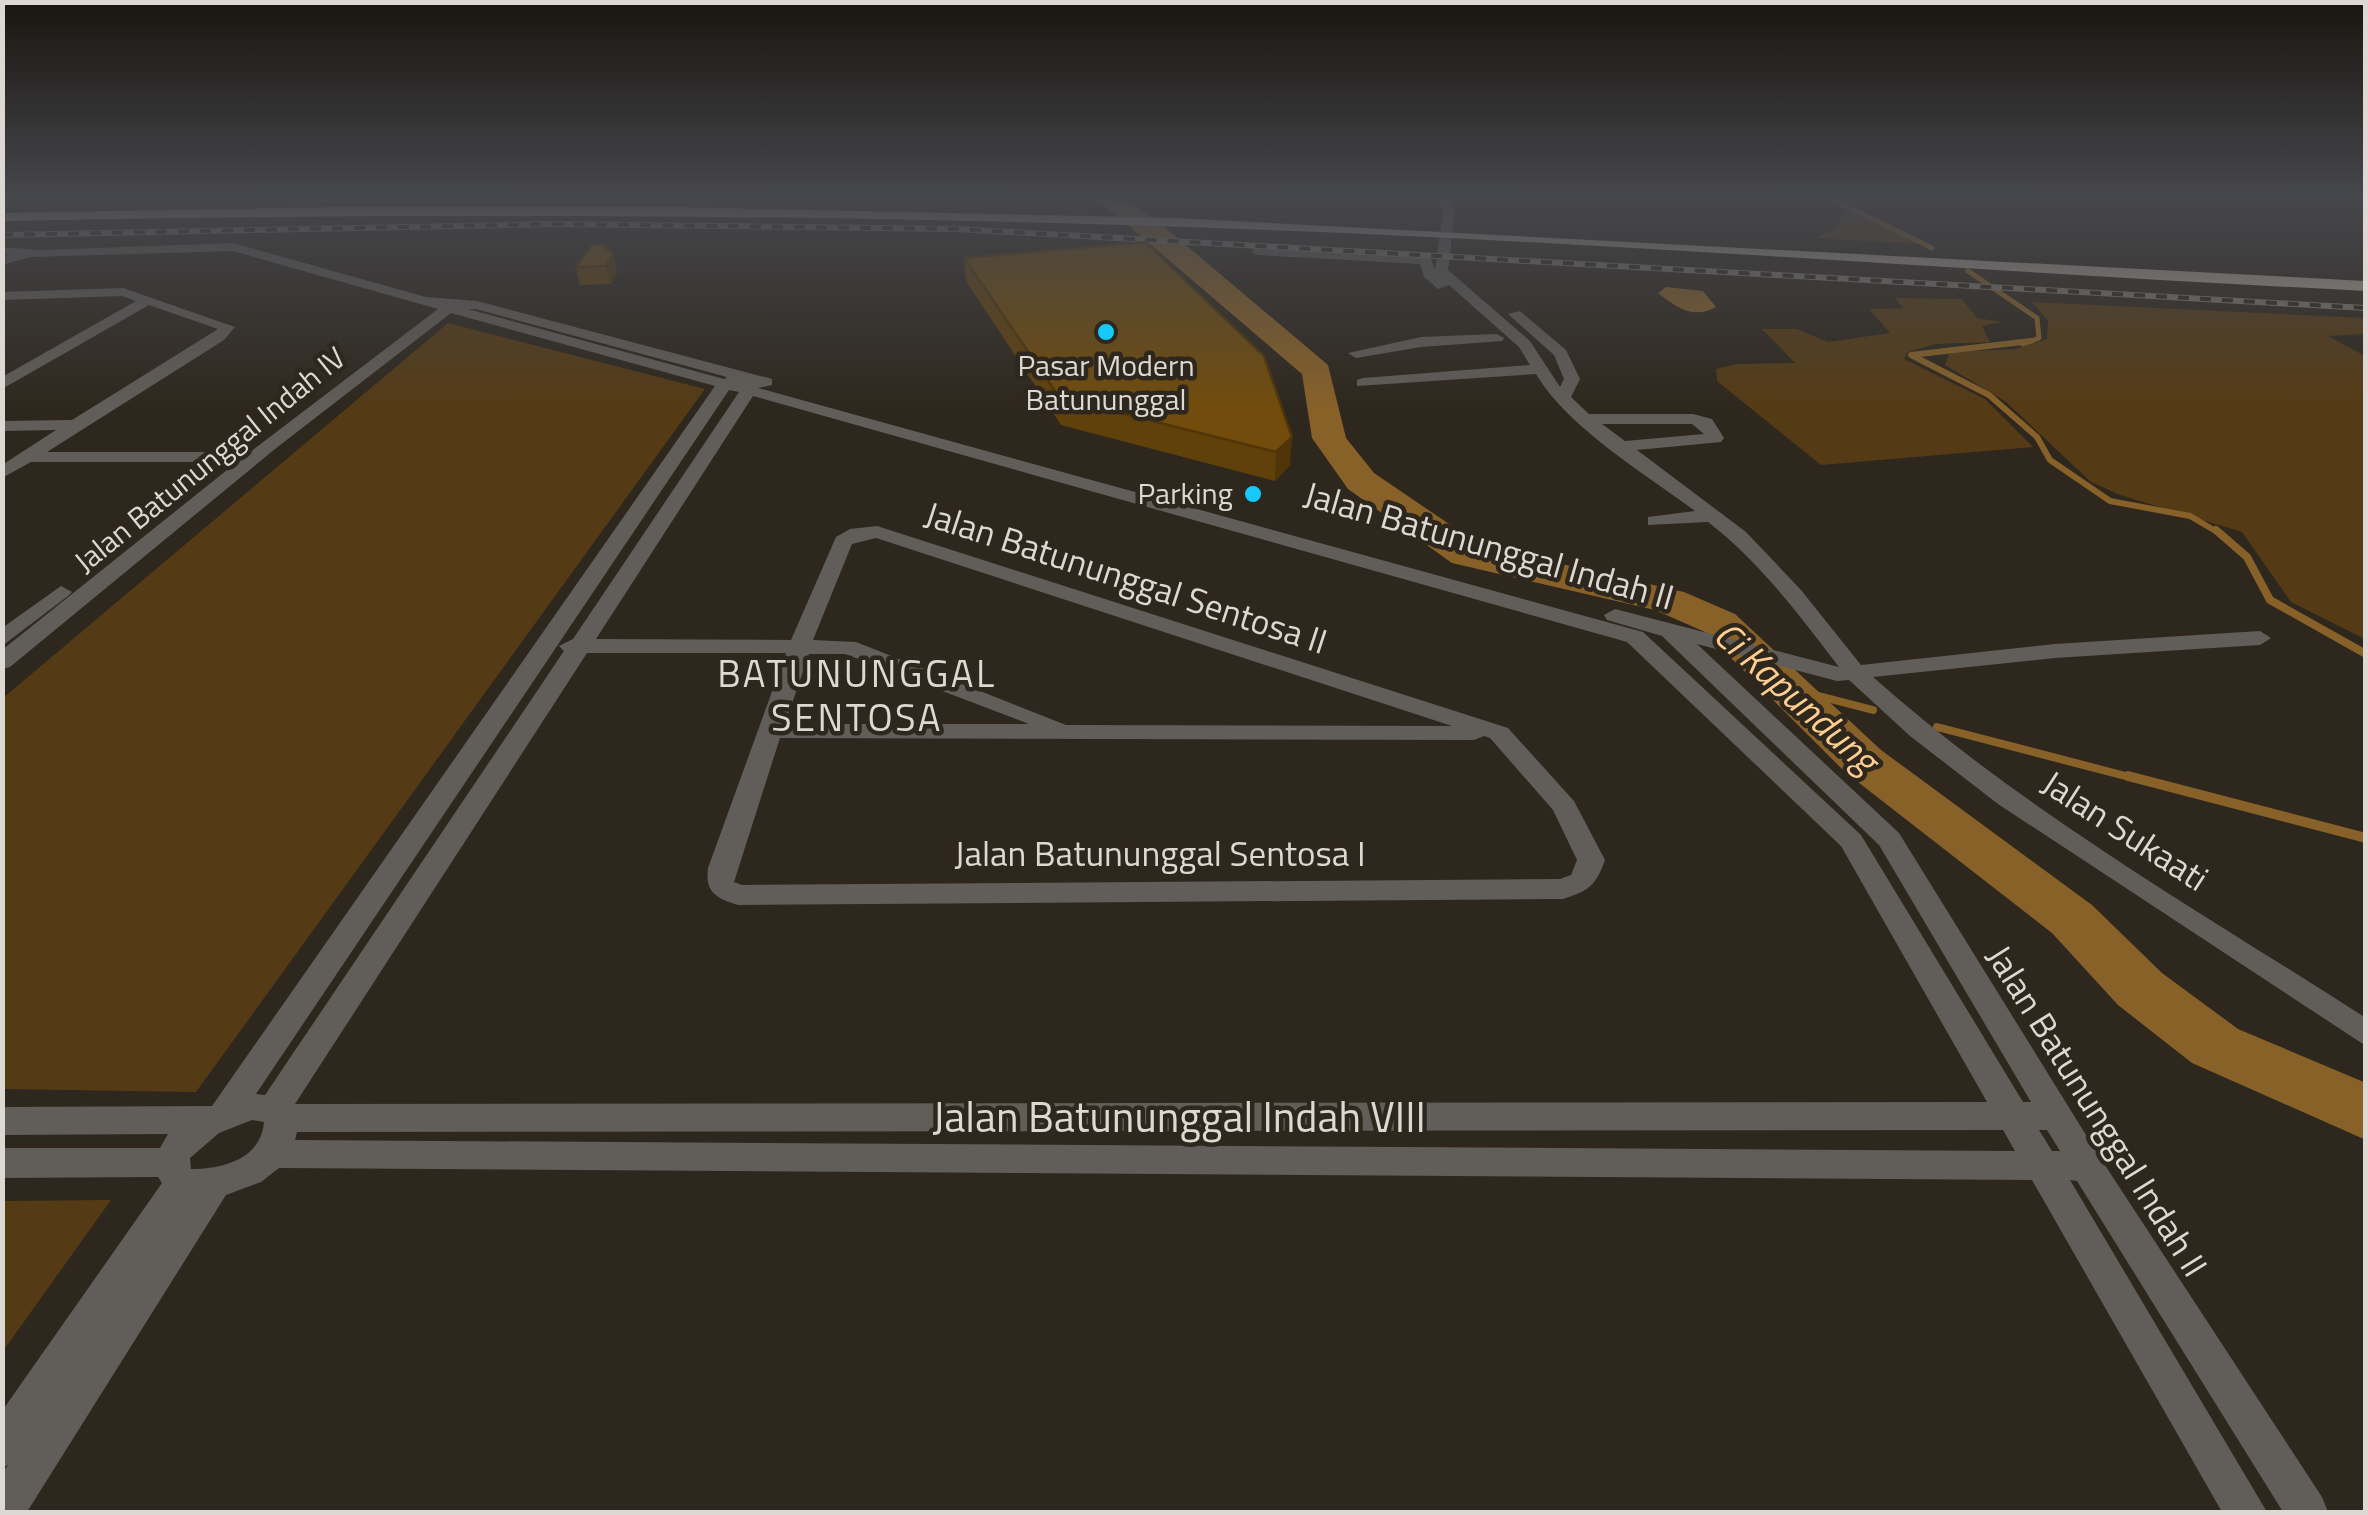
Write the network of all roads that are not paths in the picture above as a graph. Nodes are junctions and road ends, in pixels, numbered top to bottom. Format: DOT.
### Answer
graph roads {
  1 [pos="309,268"];
  2 [pos="1427,268"];
  3 [pos="1441,268"];
  4 [pos="2044,268"];
  5 [pos="2178,268"];
  6 [pos="2366,277"];
  7 [pos="2366,286"];
  8 [pos="29,295"];
  9 [pos="2,296"];
  10 [pos="146,302"];
  11 [pos="441,304"];
  12 [pos="2,309"];
  13 [pos="1472,313"];
  14 [pos="1498,338"];
  15 [pos="1356,353"];
  16 [pos="1533,370"];
  17 [pos="743,382"];
  18 [pos="1363,383"];
  19 [pos="2,384"];
  20 [pos="1557,393"];
  21 [pos="1585,419"];
  22 [pos="76,425"];
  23 [pos="2,426"];
  24 [pos="49,443"];
  25 [pos="1623,446"];
  26 [pos="251,451"];
  27 [pos="26,458"];
  28 [pos="2,473"];
  29 [pos="1716,515"];
  30 [pos="1655,521"];
  31 [pos="1670,630"];
  32 [pos="1635,636"];
  33 [pos="2260,638"];
  34 [pos="2,639"];
  35 [pos="542,652"];
  36 [pos="576,653"];
  37 [pos="798,653"];
  38 [pos="2,662"];
  39 [pos="1846,674"];
  40 [pos="770,731"];
  41 [pos="1069,731"];
  42 [pos="1498,733"];
  43 [pos="2366,1034"];
  44 [pos="277,1114"];
  45 [pos="217,1116"];
  46 [pos="2010,1116"];
  47 [pos="2057,1116"];
  48 [pos="2,1121"];
  49 [pos="271,1154"];
  50 [pos="2,1163"];
  51 [pos="2087,1166"];
  52 [pos="2042,1169"];
  53 [pos="188,1178"];
  54 [pos="2,1447"];
  55 [pos="2,1512"];
  56 [pos="2246,1512"];
  57 [pos="2307,1512"];
  1 -- 11 [label="street"];
  2 -- 13 [label="street"];
  3 -- 20 [label="street"];
  4 -- 7 [label="highway"];
  5 -- 6 [label="highway"];
  8 -- 9 [label="street"];
  8 -- 10 [label="street"];
  8 -- 12 [label="street"];
  10 -- 19 [label="street"];
  10 -- 22 [label="street"];
  11 -- 17 [label="street"];
  11 -- 26 [label="street, Jalan Batununggal Indah IV"];
  13 -- 14 [label="street"];
  13 -- 20 [label="street"];
  14 -- 15 [label="street"];
  14 -- 16 [label="street"];
  16 -- 18 [label="street"];
  16 -- 20 [label="street"];
  17 -- 31 [label="street, Jalan Batununggal Indah II"];
  17 -- 32 [label="street, Jalan Batununggal Indah II"];
  17 -- 35 [label="street"];
  17 -- 36 [label="street"];
  20 -- 21 [label="street, Jalan Sukaati"];
  21 -- 25 [label="street, Jalan Sukaati"];
  21 -- 25 [label="street"];
  22 -- 23 [label="street"];
  22 -- 24 [label="street"];
  24 -- 26 [label="street"];
  24 -- 27 [label="street"];
  25 -- 29 [label="street, Jalan Sukaati"];
  26 -- 27 [label="street"];
  26 -- 34 [label="street, Jalan Batununggal Indah IV"];
  26 -- 38 [label="street, Jalan Batununggal Indah IV"];
  27 -- 28 [label="street"];
  29 -- 30 [label="street"];
  29 -- 39 [label="street, Jalan Sukaati"];
  31 -- 32 [label="street"];
  31 -- 39 [label="street"];
  31 -- 47 [label="street, Jalan Batununggal Indah II"];
  32 -- 46 [label="street, Jalan Batununggal Indah II"];
  33 -- 39 [label="street"];
  35 -- 36 [label="street"];
  35 -- 45 [label="street"];
  36 -- 37 [label="street"];
  36 -- 44 [label="street"];
  37 -- 40 [label="street"];
  37 -- 41 [label="street"];
  37 -- 42 [label="street, Jalan Batununggal Sentosa II"];
  39 -- 43 [label="street, Jalan Sukaati"];
  40 -- 41 [label="street"];
  40 -- 42 [label="street, Jalan Batununggal Sentosa I"];
  41 -- 42 [label="street"];
  44 -- 45 [label="street, Jalan Batununggal Indah VIII"];
  44 -- 46 [label="street, Jalan Batununggal Indah VIII"];
  44 -- 49 [label="street"];
  45 -- 48 [label="street"];
  45 -- 53 [label="street"];
  46 -- 47 [label="street, Jalan Batununggal Indah VIII"];
  46 -- 52 [label="street, Jalan Batununggal Indah II"];
  47 -- 51 [label="street, Jalan Batununggal Indah II"];
  49 -- 52 [label="street, Jalan Batununggal Indah VIII"];
  49 -- 53 [label="street"];
  50 -- 53 [label="street"];
  51 -- 52 [label="street, Jalan Batununggal Indah VIII"];
  51 -- 57 [label="street, Jalan Batununggal Indah II"];
  52 -- 56 [label="street, Jalan Batununggal Indah II"];
  53 -- 54 [label="street"];
  53 -- 55 [label="street"];
}
